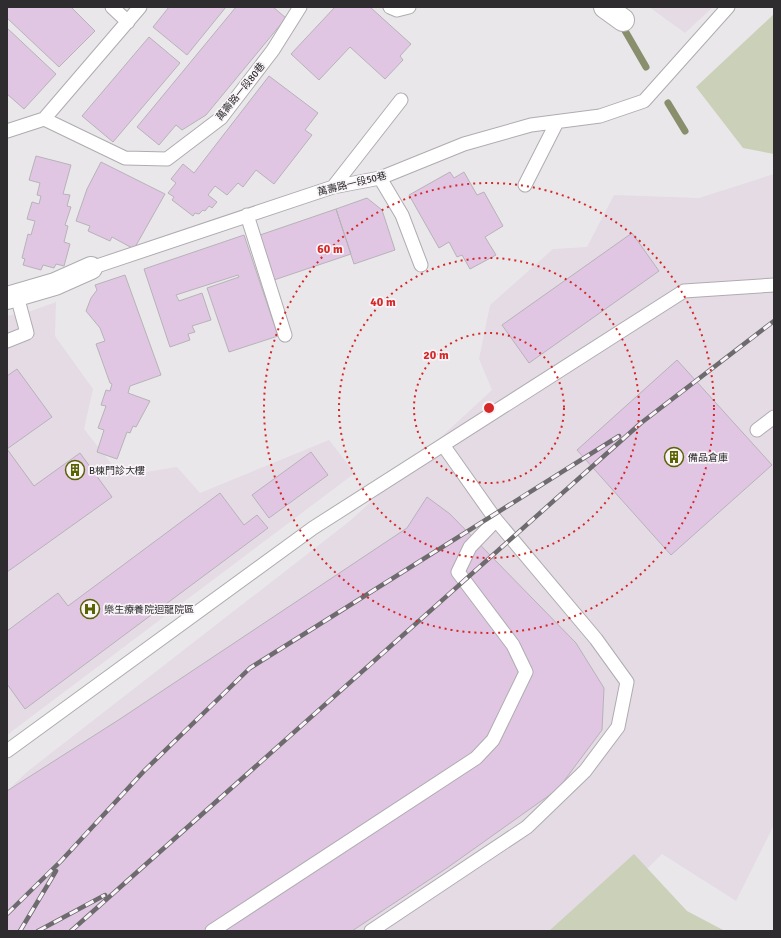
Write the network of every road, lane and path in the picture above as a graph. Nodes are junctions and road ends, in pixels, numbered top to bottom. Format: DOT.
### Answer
graph roads {
  1 [pos="112,7"];
  2 [pos="140,7"];
  3 [pos="300,7"];
  4 [pos="390,7"];
  5 [pos="409,7"];
  6 [pos="605,7"];
  7 [pos="728,7"];
  8 [pos="623,20"];
  9 [pos="128,22"];
  10 [pos="401,100"];
  11 [pos="44,119"];
  12 [pos="557,122"];
  13 [pos="7,131"];
  14 [pos="380,178"];
  15 [pos="525,185"];
  16 [pos="332,187"];
  17 [pos="247,215"];
  18 [pos="421,265"];
  19 [pos="91,268"];
  20 [pos="774,285"];
  21 [pos="12,297"];
  22 [pos="285,335"];
  23 [pos="7,341"];
  24 [pos="774,417"];
  25 [pos="756,430"];
  26 [pos="443,445"];
  27 [pos="496,520"];
  28 [pos="7,750"];
  29 [pos="212,931"];
  30 [pos="371,931"];
  1 -- 9 [label="lane"];
  2 -- 9 [label="lane"];
  3 -- 11 [label="lane, 萬壽路一段80巷"];
  4 -- 5 [label="lane"];
  6 -- 8 [label="street"];
  7 -- 12 [label="lane, 萬壽路一段50巷"];
  9 -- 11 [label="lane"];
  10 -- 16 [label="lane"];
  11 -- 13 [label="lane"];
  12 -- 14 [label="lane, 萬壽路一段50巷"];
  12 -- 15 [label="lane"];
  14 -- 16 [label="lane, 萬壽路一段50巷"];
  14 -- 18 [label="lane"];
  16 -- 17 [label="lane, 萬壽路一段50巷"];
  17 -- 19 [label="lane, 萬壽路一段50巷"];
  17 -- 22 [label="lane"];
  19 -- 21 [label="street, 萬壽路一段50巷"];
  20 -- 26 [label="lane"];
  21 -- 23 [label="lane"];
  24 -- 25 [label="lane"];
  26 -- 27 [label="lane"];
  26 -- 28 [label="lane"];
  27 -- 29 [label="lane"];
  27 -- 30 [label="lane"];
}
